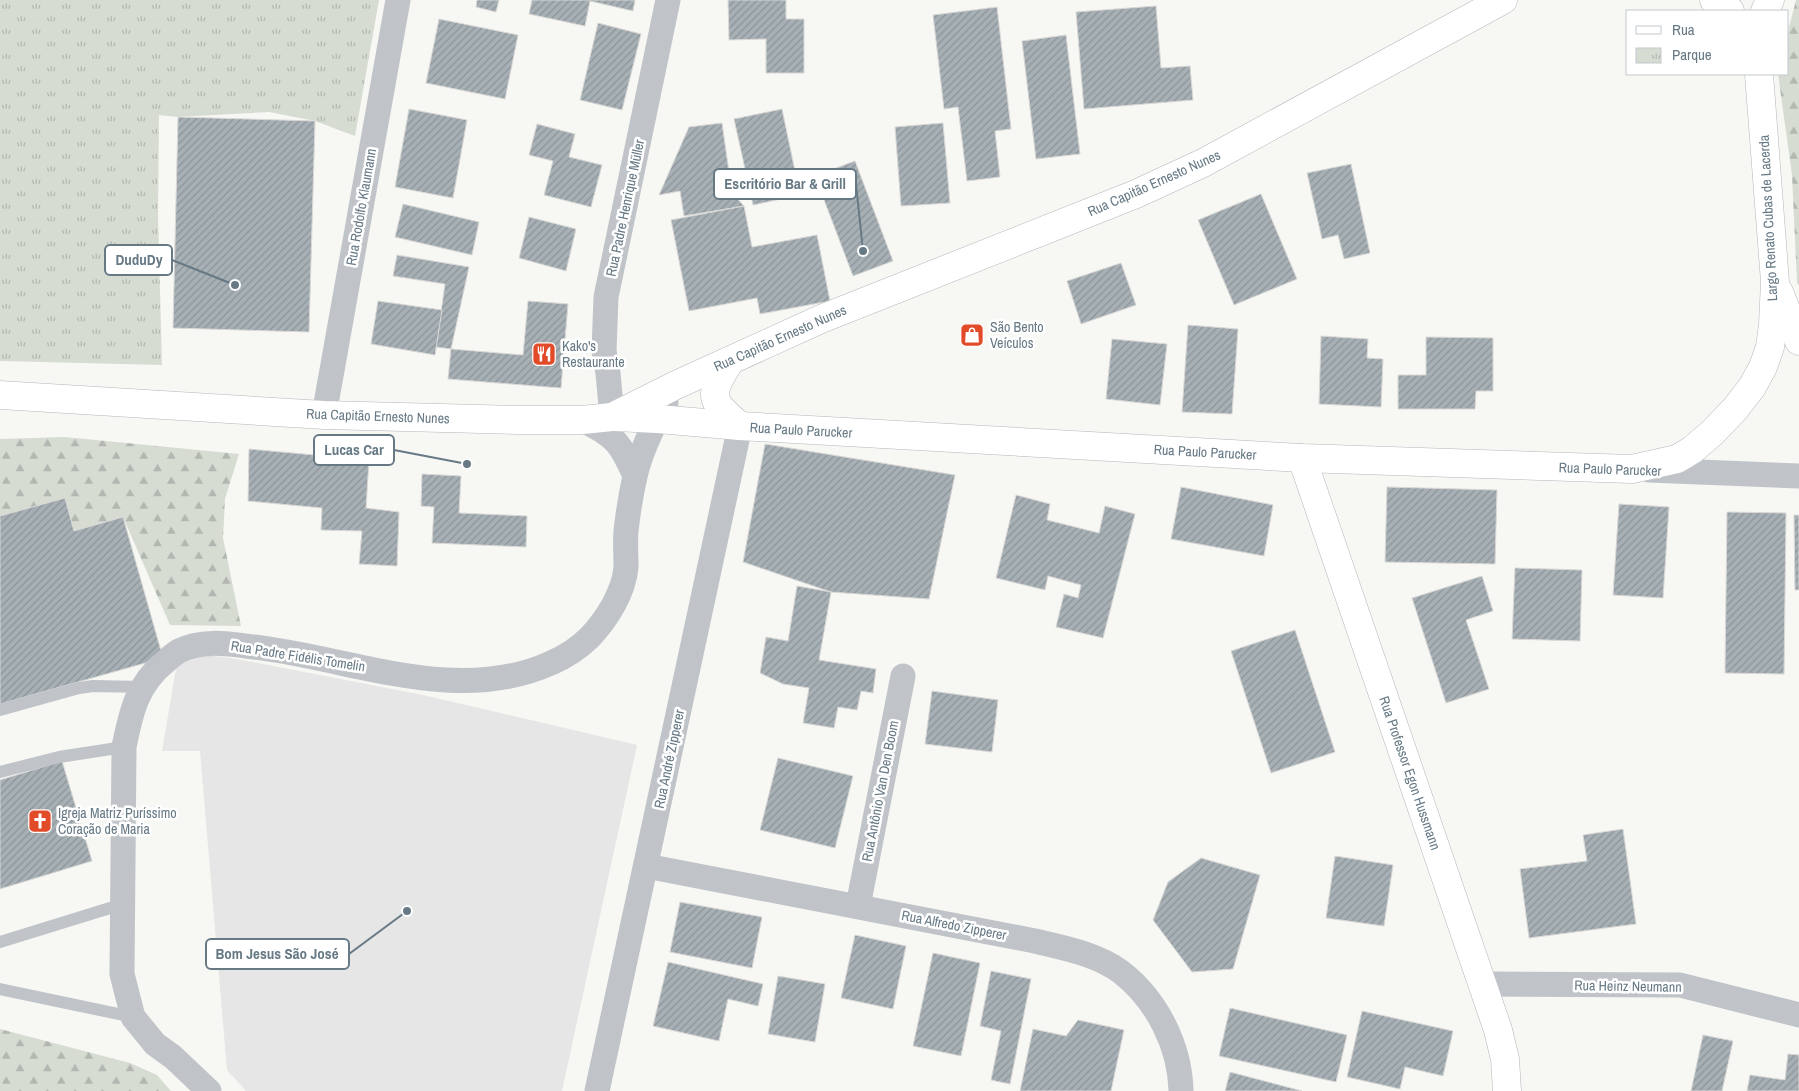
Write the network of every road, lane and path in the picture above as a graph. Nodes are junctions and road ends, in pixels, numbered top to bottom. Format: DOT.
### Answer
graph roads {
  1 [pos="398,0"];
  2 [pos="668,0"];
  3 [pos="1503,0"];
  4 [pos="1714,0"];
  5 [pos="1729,10"];
  6 [pos="1759,75"];
  7 [pos="1775,282"];
  8 [pos="1799,341"];
  9 [pos="730,361"];
  10 [pos="676,385"];
  11 [pos="0,395"];
  12 [pos="324,415"];
  13 [pos="612,417"];
  14 [pos="658,419"];
  15 [pos="582,420"];
  16 [pos="740,426"];
  17 [pos="1302,458"];
  18 [pos="1632,469"];
  19 [pos="635,476"];
  20 [pos="1799,476"];
  21 [pos="903,676"];
  22 [pos="142,687"];
  23 [pos="0,710"];
  24 [pos="124,747"];
  25 [pos="0,772"];
  26 [pos="646,866"];
  27 [pos="123,904"];
  28 [pos="858,906"];
  29 [pos="0,942"];
  30 [pos="1483,984"];
  31 [pos="0,989"];
  32 [pos="1799,1015"];
  33 [pos="133,1017"];
  34 [pos="209,1091"];
  35 [pos="597,1091"];
  36 [pos="1181,1091"];
  37 [pos="1507,1091"];
  1 -- 12 [label="street, Rua Rodolfo Klaumann"];
  2 -- 13 [label="street, Rua Padre Henrique Müller"];
  3 -- 9 [label="main road, Rua Capitão Ernesto Nunes"];
  4 -- 5 [label="main road"];
  6 -- 7 [label="main road, Largo Renato Cubas de Lacerda"];
  7 -- 8 [label="main road"];
  7 -- 18 [label="main road, Largo Renato Cubas de Lacerda"];
  9 -- 10 [label="main road, Rua Capitão Ernesto Nunes"];
  9 -- 16 [label="main road"];
  10 -- 13 [label="main road, Rua Capitão Ernesto Nunes"];
  10 -- 14 [label="street, Rua Padre Fidélis Tomelin"];
  11 -- 12 [label="main road, Rua Capitão Ernesto Nunes"];
  12 -- 15 [label="main road, Rua Capitão Ernesto Nunes"];
  13 -- 14 [label="main road, Rua Paulo Parucker"];
  13 -- 15 [label="main road, Rua Capitão Ernesto Nunes"];
  14 -- 16 [label="main road, Rua Paulo Parucker"];
  14 -- 19 [label="street, Rua Padre Fidélis Tomelin"];
  15 -- 19 [label="street"];
  16 -- 17 [label="main road, Rua Paulo Parucker"];
  16 -- 26 [label="street, Rua André Zipperer"];
  17 -- 18 [label="main road, Rua Paulo Parucker"];
  17 -- 30 [label="main road, Rua Professor Egon Hussmann"];
  18 -- 20 [label="street, Rua Paulo Parucker"];
  19 -- 22 [label="street, Rua Padre Fidélis Tomelin"];
  21 -- 28 [label="street, Rua Antônio Van Den Boom"];
  22 -- 23 [label="lane"];
  22 -- 24 [label="street, Rua Padre Fidélis Tomelin"];
  24 -- 25 [label="lane"];
  24 -- 27 [label="street, Rua Padre Fidélis Tomelin"];
  26 -- 28 [label="street, Rua Alfredo Zipperer"];
  26 -- 35 [label="street, Rua André Zipperer"];
  27 -- 29 [label="lane"];
  27 -- 33 [label="street, Rua Padre Fidélis Tomelin"];
  28 -- 36 [label="street, Rua Alfredo Zipperer"];
  30 -- 32 [label="street, Rua Heinz Neumann"];
  30 -- 37 [label="main road, Rua Professor Egon Hussmann"];
  31 -- 33 [label="lane"];
  33 -- 34 [label="street"];
}
